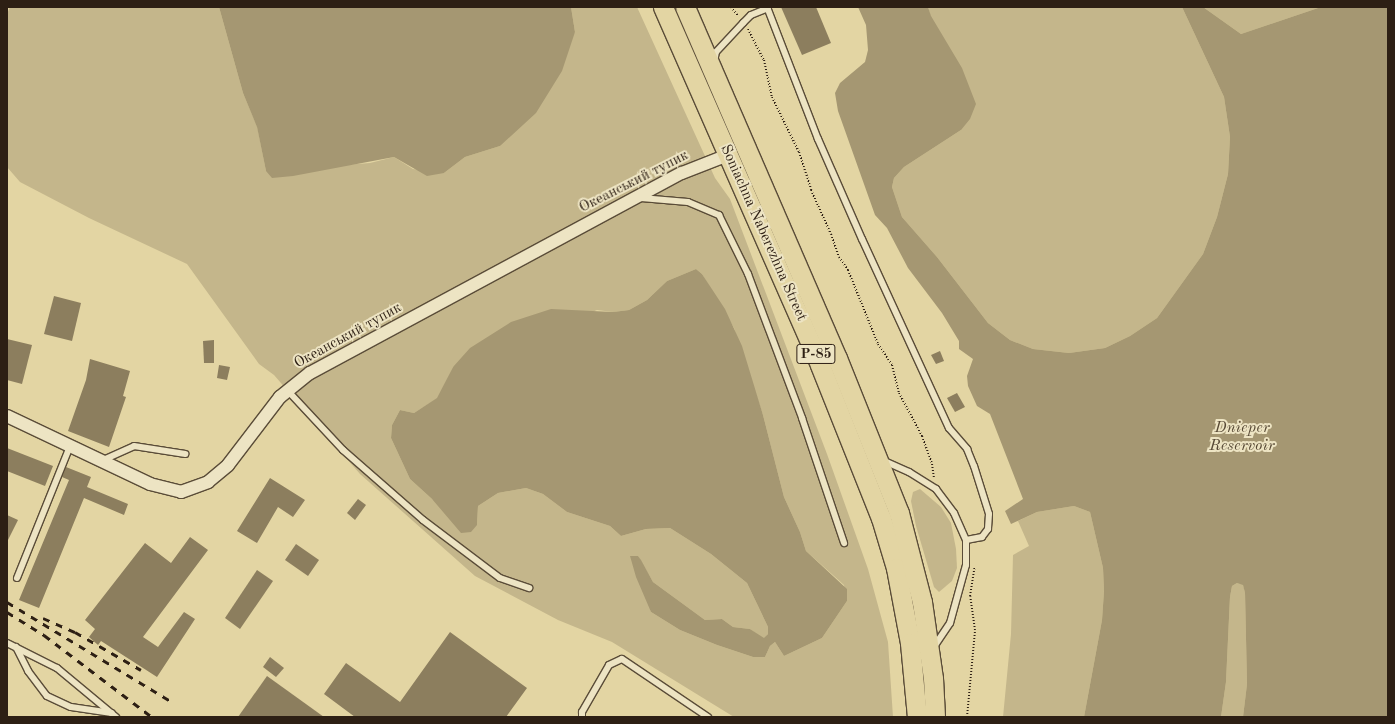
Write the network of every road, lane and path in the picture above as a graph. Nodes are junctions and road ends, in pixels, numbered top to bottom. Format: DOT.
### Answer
graph roads {
  1 [pos="663,7"];
  2 [pos="685,7"];
  3 [pos="731,7"];
  4 [pos="767,8"];
  5 [pos="743,23"];
  6 [pos="712,69"];
  7 [pos="728,155"];
  8 [pos="637,198"];
  9 [pos="288,391"];
  10 [pos="7,416"];
  11 [pos="70,446"];
  12 [pos="185,454"];
  13 [pos="879,459"];
  14 [pos="101,460"];
  15 [pos="936,489"];
  16 [pos="966,540"];
  17 [pos="844,544"];
  18 [pos="966,557"];
  19 [pos="18,578"];
  20 [pos="529,588"];
  21 [pos="7,643"];
  22 [pos="16,647"];
  23 [pos="930,652"];
  24 [pos="114,715"];
  25 [pos="582,717"];
  26 [pos="708,717"];
  27 [pos="916,717"];
  28 [pos="934,717"];
  29 [pos="967,717"];
  1 -- 7 [label="main road, Soniachna Naberezhna Street / Р-85"];
  2 -- 6 [label="main road, Soniachna Naberezhna Street / Р-85"];
  3 -- 5 [label="path"];
  4 -- 5 [label="lane"];
  4 -- 16 [label="lane"];
  5 -- 6 [label="lane"];
  5 -- 15 [label="path"];
  6 -- 13 [label="main road, Soniachna Naberezhna Street / Р-85"];
  7 -- 8 [label="street, Океанський тупик"];
  7 -- 27 [label="main road, Soniachna Naberezhna Street / Р-85"];
  8 -- 9 [label="street, Океанський тупик"];
  8 -- 17 [label="lane"];
  9 -- 14 [label="street, Океанський тупик"];
  9 -- 20 [label="lane"];
  10 -- 11 [label="street, Океанський тупик"];
  11 -- 14 [label="street, Океанський тупик"];
  11 -- 19 [label="lane"];
  12 -- 14 [label="lane"];
  13 -- 15 [label="lane"];
  13 -- 23 [label="main road, Soniachna Naberezhna Street / Р-85"];
  15 -- 16 [label="lane"];
  16 -- 18 [label="lane"];
  18 -- 23 [label="lane"];
  18 -- 29 [label="path"];
  21 -- 22 [label="lane"];
  22 -- 24 [label="lane"];
  22 -- 24 [label="lane"];
  23 -- 28 [label="main road, Soniachna Naberezhna Street / Р-85"];
  25 -- 26 [label="lane"];
}
